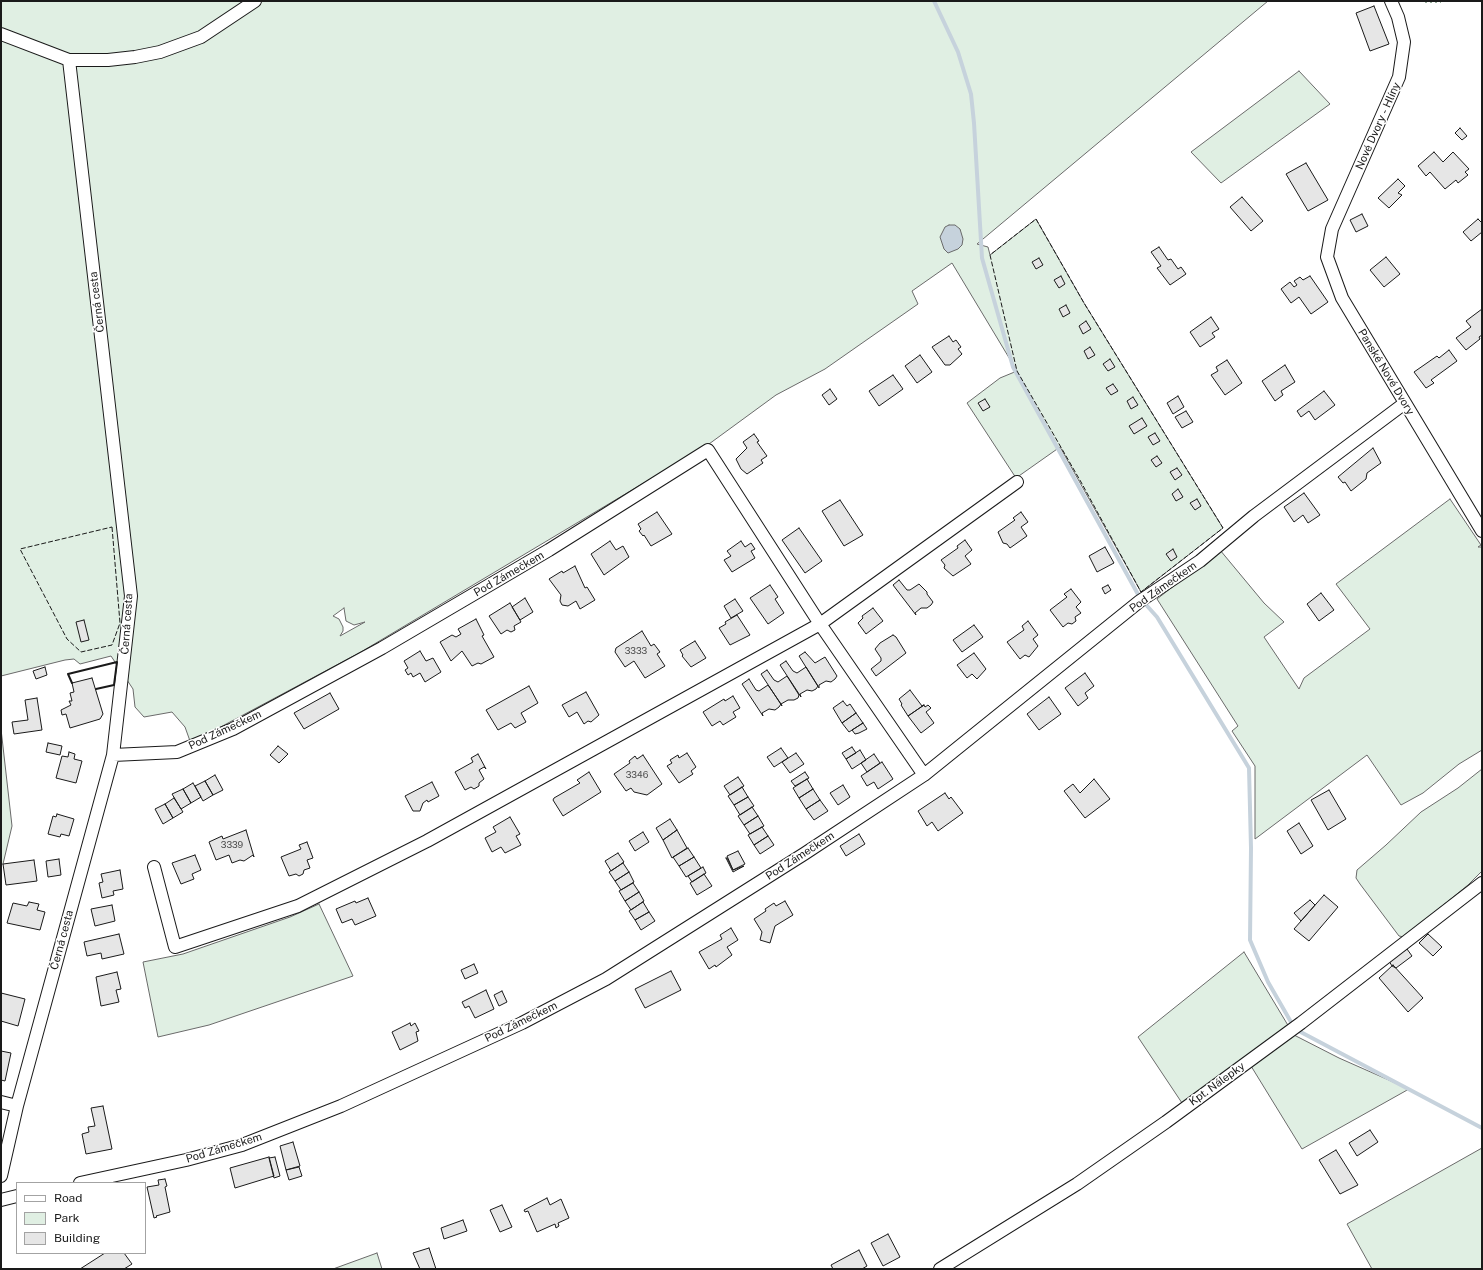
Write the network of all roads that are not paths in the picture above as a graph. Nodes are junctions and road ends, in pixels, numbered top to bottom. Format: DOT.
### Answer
graph roads {
  1 [pos="255,1"];
  2 [pos="1391,1"];
  3 [pos="1,34"];
  4 [pos="70,60"];
  5 [pos="1344,203"];
  6 [pos="1405,403"];
  7 [pos="1017,482"];
  8 [pos="1482,531"];
  9 [pos="820,624"];
  10 [pos="113,754"];
  11 [pos="924,775"];
  12 [pos="154,867"];
  13 [pos="1482,883"];
  14 [pos="1,1102"];
  15 [pos="17,1106"];
  16 [pos="1,1176"];
  17 [pos="85,1182"];
  18 [pos="16,1196"];
  19 [pos="1,1200"];
  20 [pos="940,1269"];
  1 -- 4 [label="street"];
  2 -- 5 [label="street, Nové Dvory - Hlíny"];
  3 -- 4 [label="street"];
  4 -- 10 [label="street, Černá cesta"];
  5 -- 6 [label="street, Panské Nové Dvory"];
  6 -- 8 [label="street, Panské Nové Dvory"];
  6 -- 11 [label="street, Pod Zámečkem"];
  7 -- 9 [label="street"];
  9 -- 10 [label="street, Pod Zámečkem"];
  9 -- 11 [label="street, Pod Zámečkem"];
  9 -- 12 [label="street"];
  10 -- 15 [label="street, Černá cesta"];
  11 -- 17 [label="street, Pod Zámečkem"];
  13 -- 20 [label="street, Kpt. Nálepky"];
  14 -- 15 [label="street"];
  15 -- 16 [label="street, Černá cesta"];
  18 -- 19 [label="street"];
}
